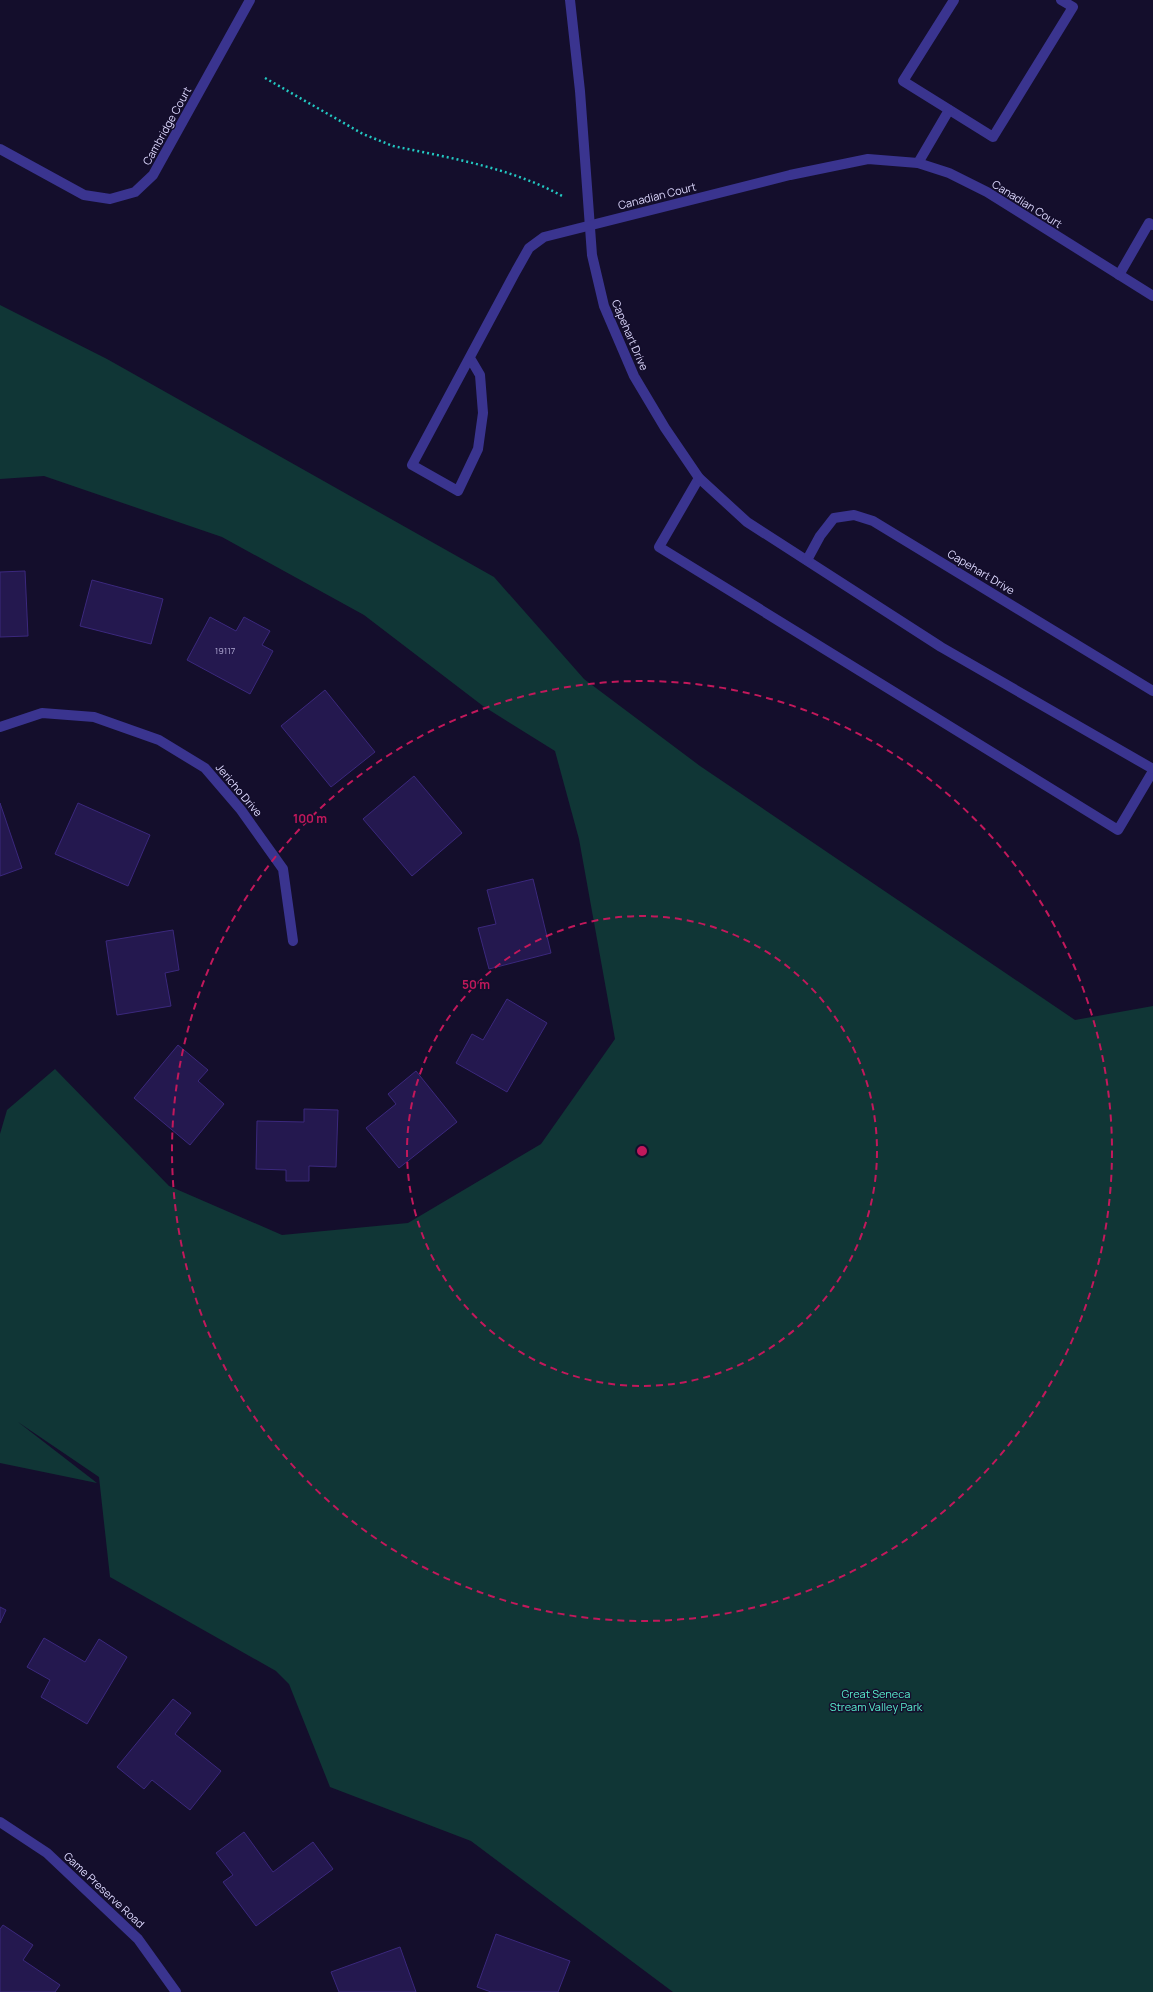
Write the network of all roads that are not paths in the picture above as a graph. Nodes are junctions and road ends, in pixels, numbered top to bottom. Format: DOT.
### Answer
graph roads {
  1 [pos="250,0"];
  2 [pos="570,0"];
  3 [pos="954,0"];
  4 [pos="1061,0"];
  5 [pos="949,110"];
  6 [pos="0,148"];
  7 [pos="918,164"];
  8 [pos="1153,225"];
  9 [pos="589,226"];
  10 [pos="1119,275"];
  11 [pos="1153,296"];
  12 [pos="470,358"];
  13 [pos="700,478"];
  14 [pos="807,560"];
  15 [pos="1153,691"];
  16 [pos="0,727"];
  17 [pos="1153,770"];
  18 [pos="293,940"];
  19 [pos="0,1822"];
  20 [pos="176,1992"];
  1 -- 6 [label="street, Cambridge Court"];
  2 -- 9 [label="street, Capehart Drive"];
  3 -- 5 [label="street"];
  4 -- 5 [label="street"];
  5 -- 7 [label="street"];
  7 -- 9 [label="street, Canadian Court"];
  7 -- 10 [label="street, Canadian Court"];
  8 -- 10 [label="street"];
  9 -- 12 [label="street, Canadian Court"];
  9 -- 13 [label="street, Capehart Drive"];
  10 -- 11 [label="street, Canadian Court"];
  12 -- 12 [label="street, Canadian Court"];
  13 -- 14 [label="street, Capehart Drive"];
  13 -- 17 [label="street"];
  14 -- 15 [label="street, Capehart Drive"];
  14 -- 17 [label="street, Capehart Drive"];
  16 -- 18 [label="street, Jericho Drive"];
  19 -- 20 [label="street, Game Preserve Road"];
}
